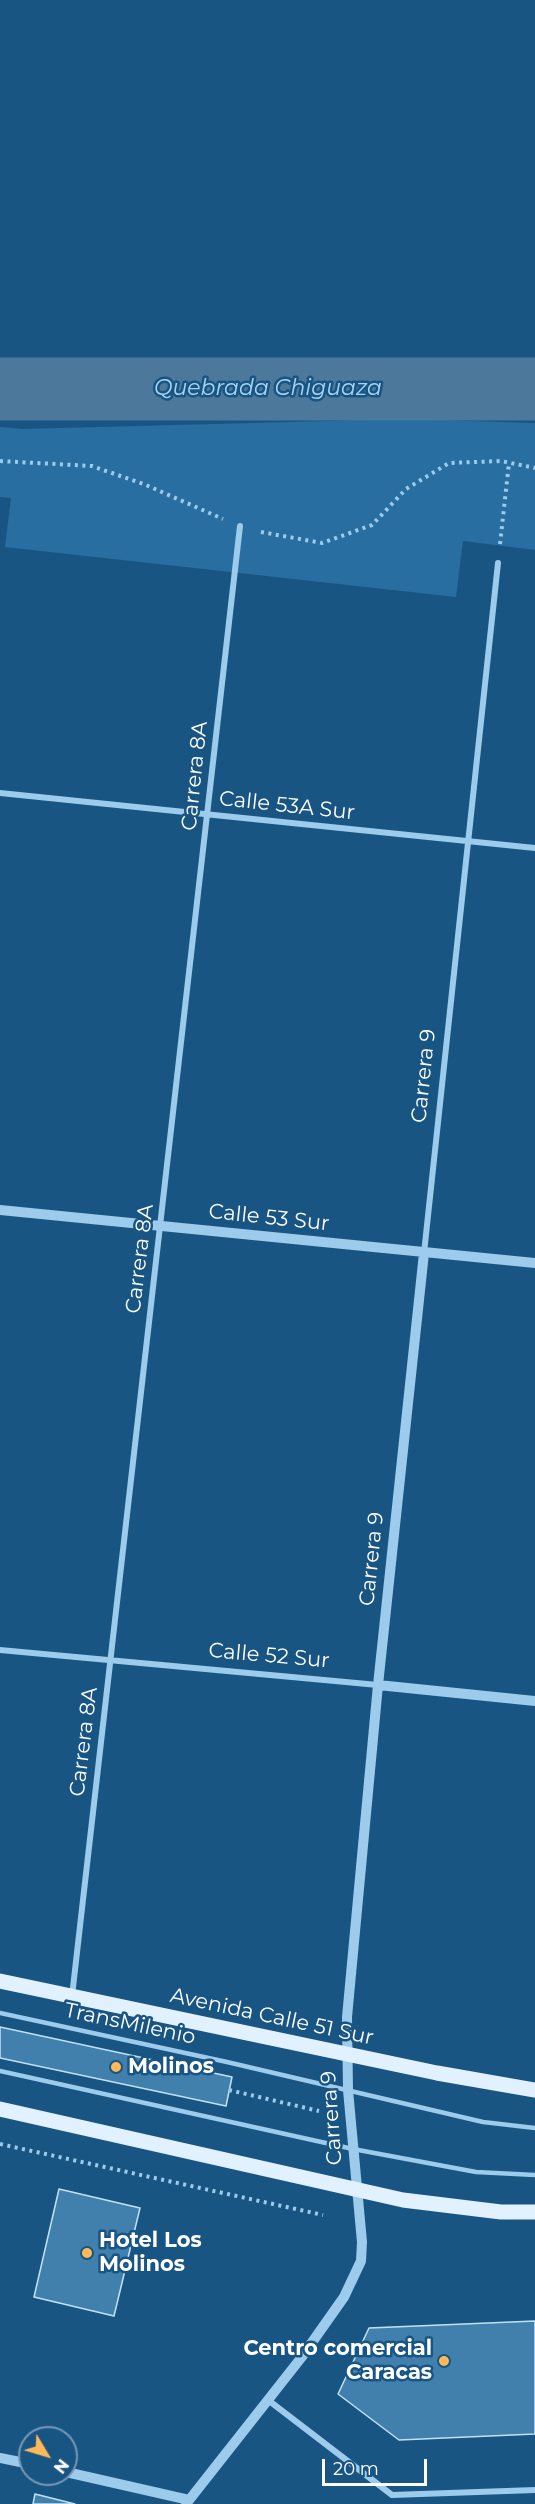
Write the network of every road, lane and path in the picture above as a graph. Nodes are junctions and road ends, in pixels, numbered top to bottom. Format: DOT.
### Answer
graph roads {
  1 [pos="0,461"];
  2 [pos="509,463"];
  3 [pos="535,468"];
  4 [pos="240,526"];
  5 [pos="498,563"];
  6 [pos="0,793"];
  7 [pos="207,814"];
  8 [pos="469,841"];
  9 [pos="535,848"];
  10 [pos="0,1210"];
  11 [pos="160,1226"];
  12 [pos="424,1253"];
  13 [pos="535,1263"];
  14 [pos="0,1650"];
  15 [pos="110,1661"];
  16 [pos="378,1685"];
  17 [pos="535,1701"];
  18 [pos="0,1981"];
  19 [pos="72,1996"];
  20 [pos="0,2013"];
  21 [pos="347,2054"];
  22 [pos="0,2071"];
  23 [pos="229,2090"];
  24 [pos="348,2090"];
  25 [pos="535,2090"];
  26 [pos="319,2104"];
  27 [pos="0,2109"];
  28 [pos="319,2111"];
  29 [pos="320,2118"];
  30 [pos="535,2128"];
  31 [pos="0,2144"];
  32 [pos="353,2149"];
  33 [pos="535,2175"];
  34 [pos="357,2189"];
  35 [pos="535,2212"];
  36 [pos="323,2215"];
  37 [pos="268,2400"];
  38 [pos="0,2457"];
  39 [pos="18,2461"];
  40 [pos="78,2475"];
  41 [pos="535,2490"];
  42 [pos="188,2502"];
  1 -- 4 [label="path"];
  2 -- 3 [label="path"];
  2 -- 4 [label="path"];
  2 -- 5 [label="path"];
  4 -- 7 [label="street, Carrera 8A"];
  5 -- 8 [label="street, Carrera 9"];
  6 -- 7 [label="street, Calle 53A Sur"];
  7 -- 8 [label="street, Calle 53A Sur"];
  7 -- 11 [label="street, Carrera 8A"];
  8 -- 9 [label="street, Calle 53A Sur"];
  8 -- 12 [label="street, Carrera 9"];
  10 -- 11 [label="street, Calle 53 Sur"];
  11 -- 12 [label="street, Calle 53 Sur"];
  11 -- 15 [label="street, Carrera 8A"];
  12 -- 13 [label="street, Calle 53 Sur"];
  12 -- 16 [label="street, Carrera 9"];
  14 -- 15 [label="street, Calle 52 Sur"];
  15 -- 16 [label="street, Calle 52 Sur"];
  15 -- 19 [label="street, Carrera 8A"];
  16 -- 17 [label="street, Calle 52 Sur"];
  16 -- 21 [label="street, Carrera 9"];
  18 -- 19 [label="main road, Avenida Calle 51 Sur"];
  19 -- 21 [label="main road, Avenida Calle 51 Sur"];
  20 -- 24 [label="lane, TransMilenio"];
  21 -- 24 [label="street, Carrera 9"];
  21 -- 25 [label="main road, Avenida Calle 51 Sur"];
  22 -- 32 [label="lane"];
  23 -- 28 [label="path"];
  24 -- 30 [label="lane, TransMilenio"];
  24 -- 32 [label="street, Carrera 9"];
  26 -- 28 [label="path"];
  27 -- 34 [label="main road"];
  28 -- 29 [label="path"];
  31 -- 36 [label="path"];
  32 -- 33 [label="lane"];
  32 -- 34 [label="street, Carrera 9"];
  34 -- 35 [label="main road"];
  34 -- 37 [label="street, Carrera 9"];
  37 -- 41 [label="street"];
  37 -- 42 [label="street, Carrera 9"];
  38 -- 39 [label="street"];
  40 -- 42 [label="street"];
}
